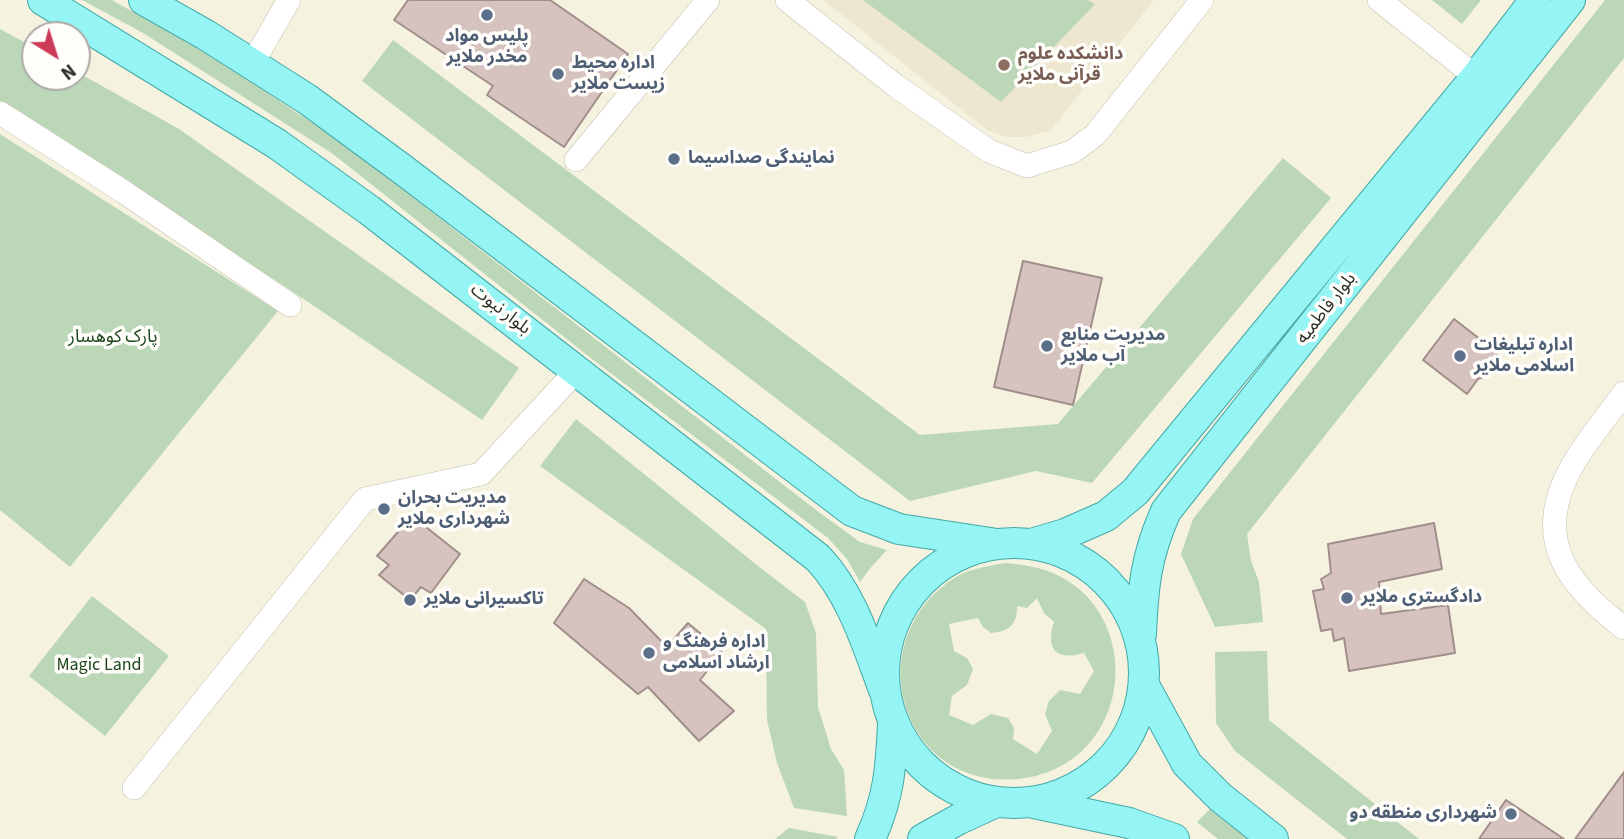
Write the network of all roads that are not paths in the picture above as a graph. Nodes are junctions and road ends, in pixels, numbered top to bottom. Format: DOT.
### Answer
graph roads {
  1 [pos="43,0"];
  2 [pos="144,0"];
  3 [pos="289,0"];
  4 [pos="708,0"];
  5 [pos="787,0"];
  6 [pos="1202,0"];
  7 [pos="1379,0"];
  8 [pos="1535,0"];
  9 [pos="1570,0"];
  10 [pos="252,64"];
  11 [pos="1486,85"];
  12 [pos="0,113"];
  13 [pos="576,160"];
  14 [pos="290,305"];
  15 [pos="578,369"];
  16 [pos="1624,393"];
  17 [pos="997,544"];
  18 [pos="1031,544"];
  19 [pos="1624,628"];
  20 [pos="1141,642"];
  21 [pos="1144,685"];
  22 [pos="884,690"];
  23 [pos="893,723"];
  24 [pos="134,788"];
  25 [pos="996,802"];
  26 [pos="1030,802"];
  27 [pos="870,839"];
  28 [pos="923,839"];
  29 [pos="1174,839"];
  30 [pos="1273,839"];
  1 -- 15 [label="main road, بلوار نبوت"];
  2 -- 10 [label="main road"];
  3 -- 10 [label="street"];
  4 -- 13 [label="street"];
  5 -- 6 [label="street"];
  7 -- 11 [label="street"];
  8 -- 11 [label="main road, بلوار فاطمیه"];
  9 -- 11 [label="main road, بلوار فاطمیه"];
  10 -- 17 [label="main road"];
  11 -- 18 [label="main road, بلوار فاطمیه"];
  11 -- 20 [label="main road, بلوار فاطمیه"];
  12 -- 14 [label="street"];
  15 -- 22 [label="main road, بلوار نبوت"];
  15 -- 24 [label="street"];
  16 -- 19 [label="street"];
  17 -- 18 [label="main road"];
  17 -- 22 [label="main road"];
  18 -- 20 [label="main road"];
  20 -- 21 [label="main road"];
  21 -- 26 [label="main road"];
  21 -- 30 [label="main road"];
  22 -- 23 [label="main road"];
  23 -- 25 [label="main road"];
  23 -- 27 [label="main road"];
  25 -- 26 [label="main road"];
  25 -- 28 [label="main road"];
  26 -- 29 [label="main road"];
}
